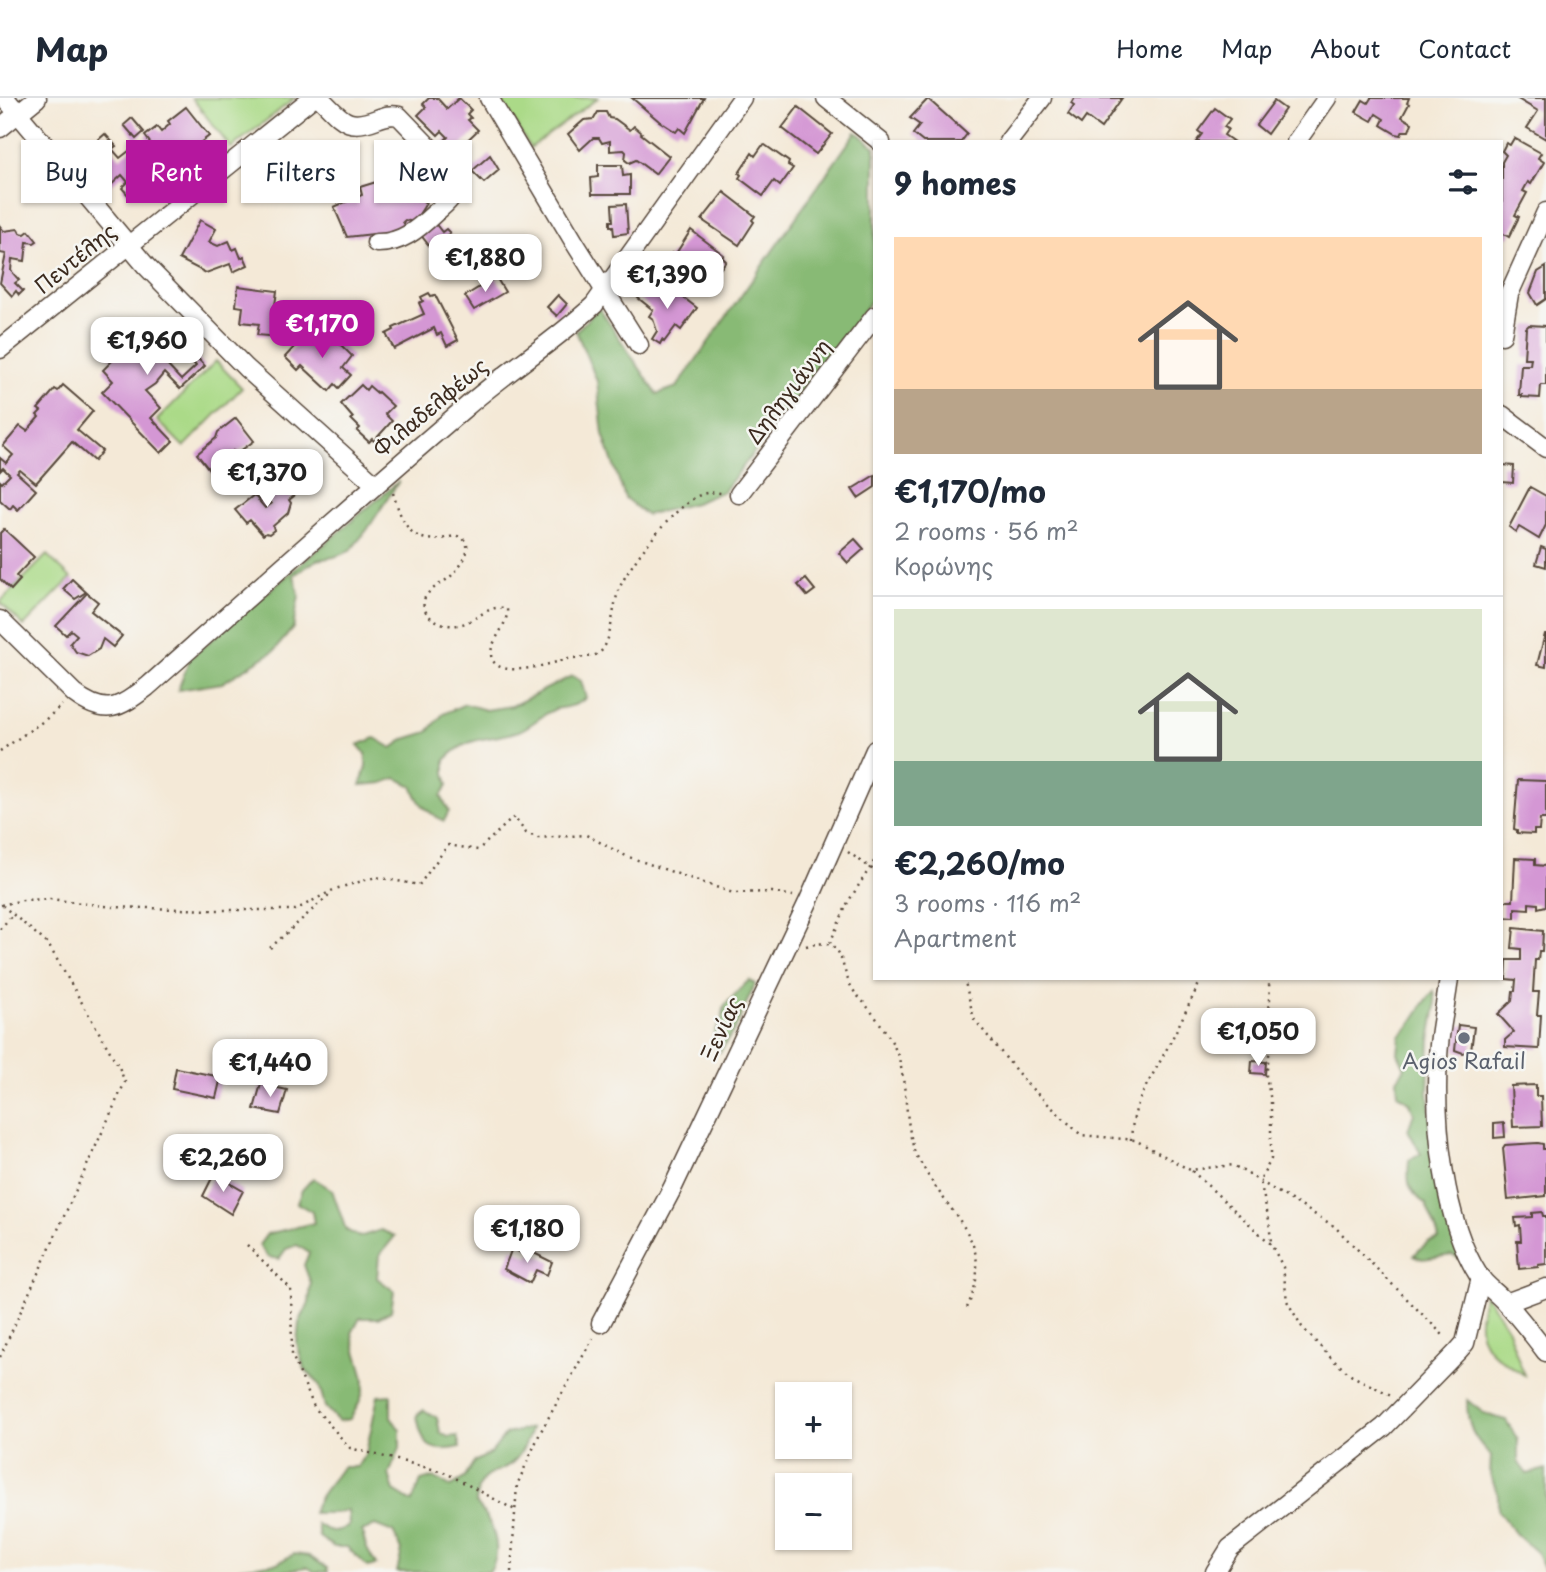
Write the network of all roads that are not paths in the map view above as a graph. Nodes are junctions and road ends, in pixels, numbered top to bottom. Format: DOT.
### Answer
graph roads {
  1 [pos="5,98"];
  2 [pos="37,98"];
  3 [pos="313,98"];
  4 [pos="320,98"];
  5 [pos="489,98"];
  6 [pos="742,98"];
  7 [pos="826,98"];
  8 [pos="1042,98"];
  9 [pos="1327,98"];
  10 [pos="18,113"];
  11 [pos="0,128"];
  12 [pos="878,140"];
  13 [pos="1010,140"];
  14 [pos="1297,140"];
  15 [pos="1546,212"];
  16 [pos="376,243"];
  17 [pos="128,246"];
  18 [pos="604,290"];
  19 [pos="873,319"];
  20 [pos="1503,329"];
  21 [pos="639,345"];
  22 [pos="0,349"];
  23 [pos="1503,416"];
  24 [pos="1546,448"];
  25 [pos="375,484"];
  26 [pos="739,494"];
  27 [pos="0,620"];
  28 [pos="873,754"];
  29 [pos="1449,980"];
  30 [pos="1480,1278"];
  31 [pos="1546,1287"];
  32 [pos="1506,1303"];
  33 [pos="601,1323"];
  34 [pos="1546,1352"];
  35 [pos="1215,1572"];
  1 -- 10 [label="street"];
  2 -- 10 [label="street"];
  3 -- 17 [label="street, Πεντέλης"];
  4 -- 16 [label="street"];
  5 -- 18 [label="street"];
  6 -- 18 [label="street, Φιλαδελφέως"];
  7 -- 12 [label="street"];
  8 -- 13 [label="street"];
  9 -- 14 [label="street"];
  10 -- 11 [label="street"];
  10 -- 17 [label="street"];
  15 -- 20 [label="street"];
  17 -- 22 [label="street, Πεντέλης"];
  17 -- 25 [label="street"];
  18 -- 21 [label="street"];
  18 -- 25 [label="street, Φιλαδελφέως"];
  19 -- 26 [label="street, Δηληγιάννη"];
  23 -- 24 [label="street"];
  25 -- 27 [label="street, Φιλαδελφέως"];
  28 -- 33 [label="street, Ξενίας"];
  29 -- 30 [label="street"];
  30 -- 32 [label="street"];
  30 -- 35 [label="street"];
  31 -- 32 [label="street"];
  32 -- 34 [label="street"];
}
